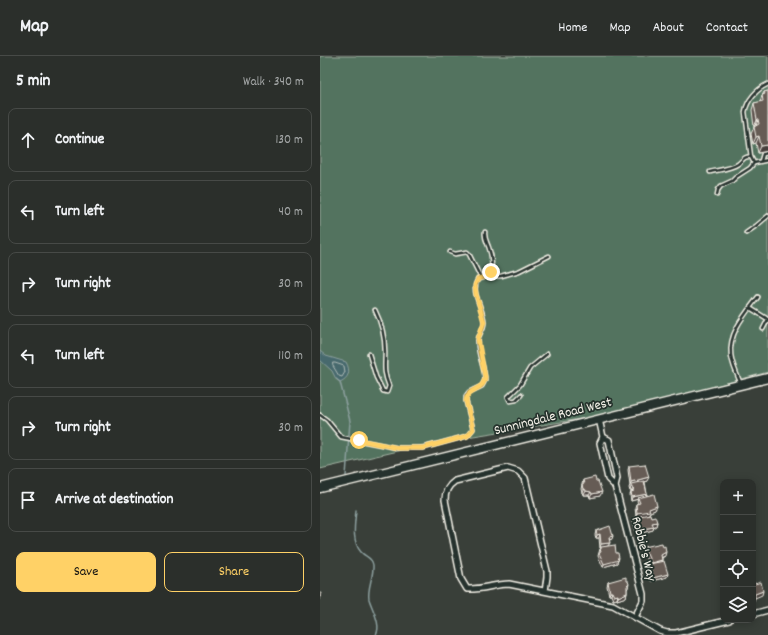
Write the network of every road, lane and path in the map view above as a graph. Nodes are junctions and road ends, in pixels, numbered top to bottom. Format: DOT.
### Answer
graph roads {
  1 [pos="768,84"];
  2 [pos="768,153"];
  3 [pos="751,156"];
  4 [pos="768,160"];
  5 [pos="761,161"];
  6 [pos="754,163"];
  7 [pos="710,172"];
  8 [pos="717,195"];
  9 [pos="768,216"];
  10 [pos="485,232"];
  11 [pos="746,233"];
  12 [pos="450,252"];
  13 [pos="549,256"];
  14 [pos="487,276"];
  15 [pos="481,278"];
  16 [pos="758,297"];
  17 [pos="750,308"];
  18 [pos="375,310"];
  19 [pos="767,319"];
  20 [pos="763,329"];
  21 [pos="369,354"];
  22 [pos="547,354"];
  23 [pos="768,378"];
  24 [pos="741,384"];
  25 [pos="521,395"];
  26 [pos="320,415"];
  27 [pos="599,419"];
  28 [pos="603,437"];
  29 [pos="615,486"];
  30 [pos="320,488"];
  31 [pos="545,591"];
  32 [pos="768,610"];
  33 [pos="756,613"];
  34 [pos="635,617"];
  35 [pos="720,622"];
  1 -- 3 [label="lane"];
  2 -- 5 [label="lane"];
  3 -- 6 [label="lane"];
  3 -- 7 [label="lane"];
  4 -- 5 [label="lane"];
  5 -- 6 [label="lane"];
  6 -- 8 [label="lane"];
  9 -- 11 [label="lane"];
  10 -- 14 [label="lane"];
  12 -- 15 [label="lane"];
  13 -- 14 [label="lane"];
  14 -- 15 [label="lane"];
  15 -- 26 [label="lane"];
  16 -- 17 [label="lane"];
  17 -- 19 [label="lane"];
  17 -- 24 [label="lane"];
  18 -- 21 [label="lane"];
  19 -- 20 [label="lane"];
  22 -- 25 [label="lane"];
  23 -- 24 [label="main road, Sunningdale Road West"];
  24 -- 27 [label="main road, Sunningdale Road West"];
  27 -- 28 [label="street, Robbie's Way"];
  27 -- 30 [label="main road, Sunningdale Road West"];
  28 -- 29 [label="street, Robbie's Way"];
  28 -- 29 [label="street, Robbie's Way"];
  29 -- 34 [label="street, Robbie's Way"];
  31 -- 31 [label="street"];
  31 -- 34 [label="street"];
  32 -- 33 [label="street"];
  34 -- 35 [label="street"];
}
